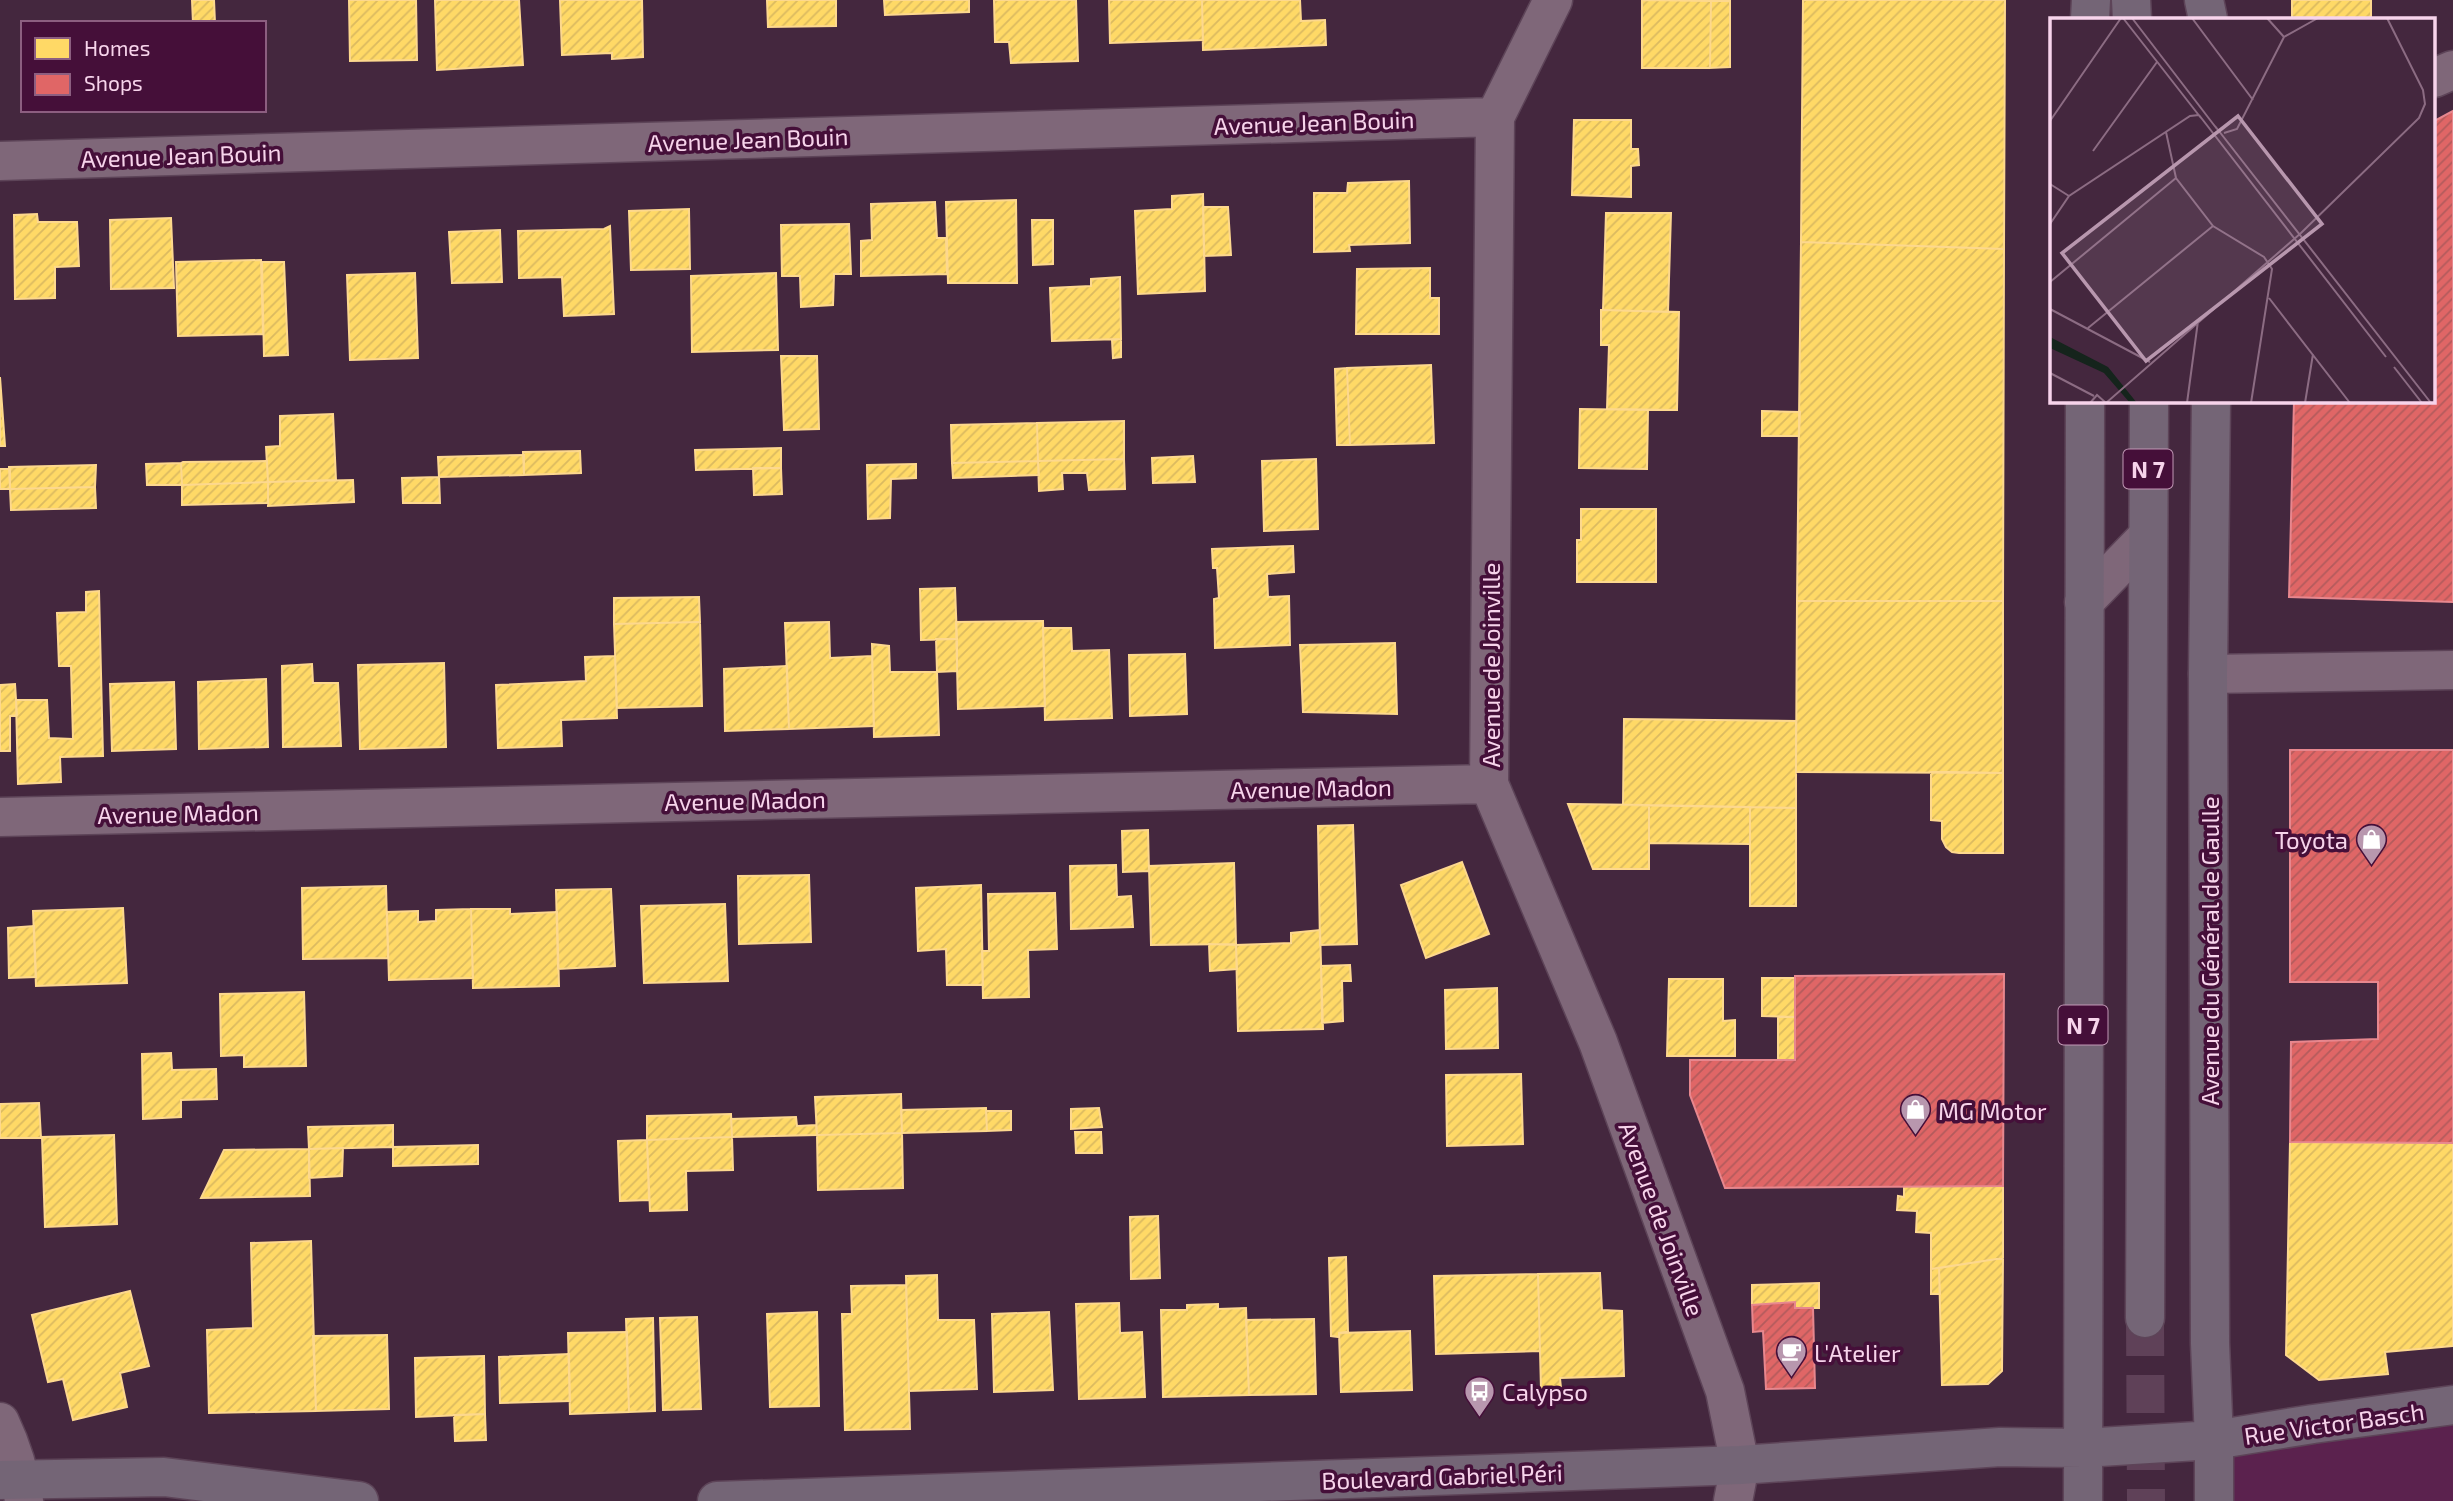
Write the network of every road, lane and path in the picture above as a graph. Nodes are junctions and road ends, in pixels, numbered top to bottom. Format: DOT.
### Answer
graph roads {
  1 [pos="1553,0"];
  2 [pos="2091,0"];
  3 [pos="2131,0"];
  4 [pos="2181,0"];
  5 [pos="2204,0"];
  6 [pos="2090,18"];
  7 [pos="2132,18"];
  8 [pos="2179,18"];
  9 [pos="2208,18"];
  10 [pos="2453,70"];
  11 [pos="2436,77"];
  12 [pos="1495,117"];
  13 [pos="0,161"];
  14 [pos="2085,402"];
  15 [pos="2149,402"];
  16 [pos="2211,402"];
  17 [pos="2148,536"];
  18 [pos="2084,602"];
  19 [pos="2453,670"];
  20 [pos="2208,674"];
  21 [pos="1489,784"];
  22 [pos="0,817"];
  23 [pos="2145,1318"];
  24 [pos="2453,1405"];
  25 [pos="0,1422"];
  26 [pos="2214,1440"];
  27 [pos="2083,1447"];
  28 [pos="1737,1483"];
  29 [pos="15,1487"];
  30 [pos="359,1501"];
  31 [pos="716,1501"];
  32 [pos="2083,1501"];
  33 [pos="2214,1501"];
  1 -- 12 [label="street, Avenue de Joinville"];
  2 -- 6 [label="main road"];
  3 -- 7 [label="main road"];
  4 -- 8 [label="main road"];
  5 -- 9 [label="main road"];
  10 -- 11 [label="street"];
  12 -- 13 [label="street, Avenue Jean Bouin"];
  12 -- 21 [label="street, Avenue de Joinville"];
  14 -- 18 [label="main road, N 7"];
  15 -- 17 [label="main road, N 7"];
  16 -- 20 [label="main road, Avenue du Général de Gaulle"];
  17 -- 18 [label="street"];
  17 -- 23 [label="main road, N 7"];
  18 -- 27 [label="main road, N 7"];
  19 -- 20 [label="street"];
  20 -- 26 [label="main road, Avenue du Général de Gaulle"];
  21 -- 22 [label="street, Avenue Madon"];
  21 -- 28 [label="street, Avenue de Joinville"];
  24 -- 26 [label="main road, Rue Victor Basch"];
  25 -- 29 [label="street"];
  26 -- 27 [label="main road, Rue Victor Basch"];
  26 -- 33 [label="main road, Avenue du Général de Gaulle"];
  27 -- 28 [label="main road, Boulevard Gabriel Péri"];
  27 -- 32 [label="main road, N 7"];
  28 -- 31 [label="main road, Boulevard Gabriel Péri"];
  29 -- 30 [label="main road"];
}
